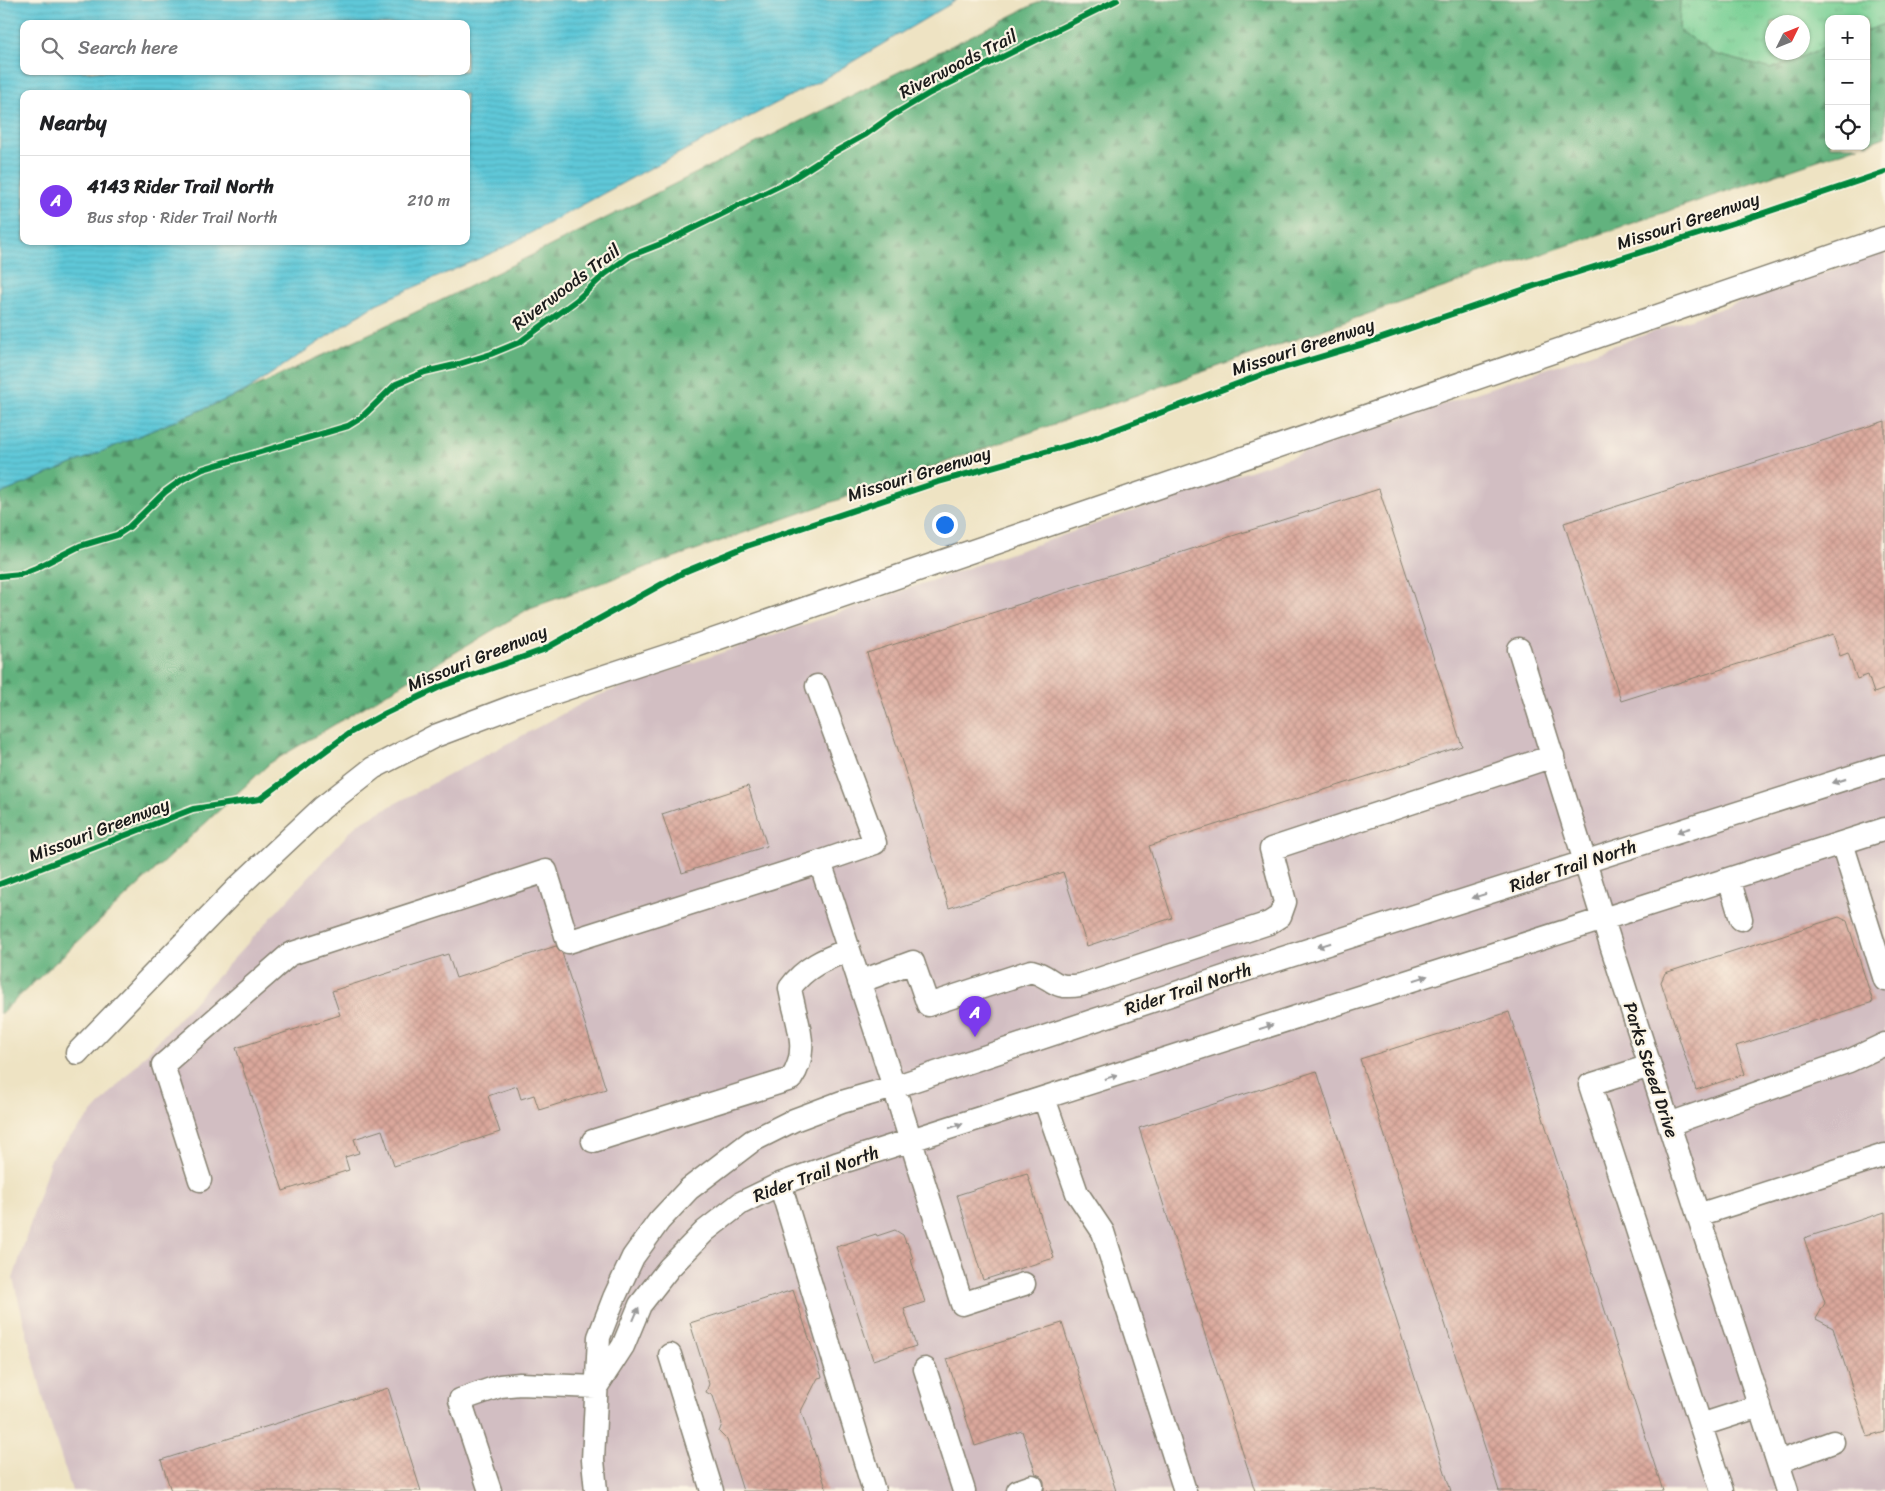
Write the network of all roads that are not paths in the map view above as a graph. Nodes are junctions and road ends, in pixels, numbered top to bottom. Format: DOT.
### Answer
graph roads {
  1 [pos="1885,238"];
  2 [pos="1519,649"];
  3 [pos="817,686"];
  4 [pos="1553,756"];
  5 [pos="1885,766"];
  6 [pos="1885,830"];
  7 [pos="1842,843"];
  8 [pos="820,862"];
  9 [pos="1586,862"];
  10 [pos="1729,879"];
  11 [pos="1741,919"];
  12 [pos="1603,920"];
  13 [pos="1229,937"];
  14 [pos="848,950"];
  15 [pos="1241,972"];
  16 [pos="1885,980"];
  17 [pos="859,982"];
  18 [pos="1885,1044"];
  19 [pos="77,1053"];
  20 [pos="1650,1066"];
  21 [pos="894,1087"];
  22 [pos="1044,1098"];
  23 [pos="1669,1124"];
  24 [pos="593,1141"];
  25 [pos="910,1141"];
  26 [pos="1885,1155"];
  27 [pos="200,1180"];
  28 [pos="780,1184"];
  29 [pos="1698,1215"];
  30 [pos="1024,1284"];
  31 [pos="607,1355"];
  32 [pos="670,1355"];
  33 [pos="925,1369"];
  34 [pos="596,1387"];
  35 [pos="1760,1406"];
  36 [pos="1701,1425"];
  37 [pos="1833,1442"];
  38 [pos="1778,1462"];
  39 [pos="490,1491"];
  40 [pos="596,1491"];
  41 [pos="712,1491"];
  42 [pos="874,1491"];
  43 [pos="964,1491"];
  44 [pos="1185,1491"];
  45 [pos="1722,1491"];
  46 [pos="1787,1491"];
  1 -- 19 [label="street"];
  2 -- 4 [label="street, Parks Steed Drive"];
  3 -- 8 [label="street"];
  4 -- 9 [label="street, Parks Steed Drive"];
  4 -- 13 [label="street"];
  5 -- 9 [label="street, Rider Trail North, one-way"];
  6 -- 7 [label="street, Rider Trail North"];
  7 -- 10 [label="street, Rider Trail North"];
  7 -- 16 [label="street"];
  8 -- 14 [label="street"];
  8 -- 27 [label="street"];
  9 -- 12 [label="street, Parks Steed Drive"];
  9 -- 15 [label="street, Rider Trail North, one-way"];
  10 -- 11 [label="street"];
  10 -- 12 [label="street, Rider Trail North"];
  12 -- 20 [label="street, Parks Steed Drive"];
  22 -- 12 [label="street, Rider Trail North, one-way"];
  13 -- 15 [label="street"];
  13 -- 17 [label="street"];
  14 -- 17 [label="street"];
  14 -- 24 [label="street"];
  15 -- 21 [label="street, Rider Trail North"];
  17 -- 21 [label="street"];
  18 -- 23 [label="street"];
  20 -- 23 [label="street, Parks Steed Drive"];
  20 -- 36 [label="street"];
  21 -- 25 [label="street"];
  21 -- 31 [label="street, Rider Trail North"];
  25 -- 22 [label="street, Rider Trail North, one-way"];
  22 -- 44 [label="street"];
  23 -- 29 [label="street, Parks Steed Drive"];
  25 -- 28 [label="street, Rider Trail North"];
  25 -- 30 [label="street"];
  26 -- 29 [label="street"];
  31 -- 28 [label="street, Rider Trail North, one-way"];
  28 -- 42 [label="street"];
  29 -- 35 [label="street, Parks Steed Drive"];
  31 -- 34 [label="street"];
  32 -- 41 [label="street"];
  33 -- 43 [label="street"];
  34 -- 39 [label="street"];
  34 -- 40 [label="street"];
  35 -- 36 [label="street"];
  35 -- 38 [label="street, Parks Steed Drive"];
  36 -- 45 [label="street"];
  37 -- 38 [label="street"];
  38 -- 46 [label="street, Parks Steed Drive"];
}
